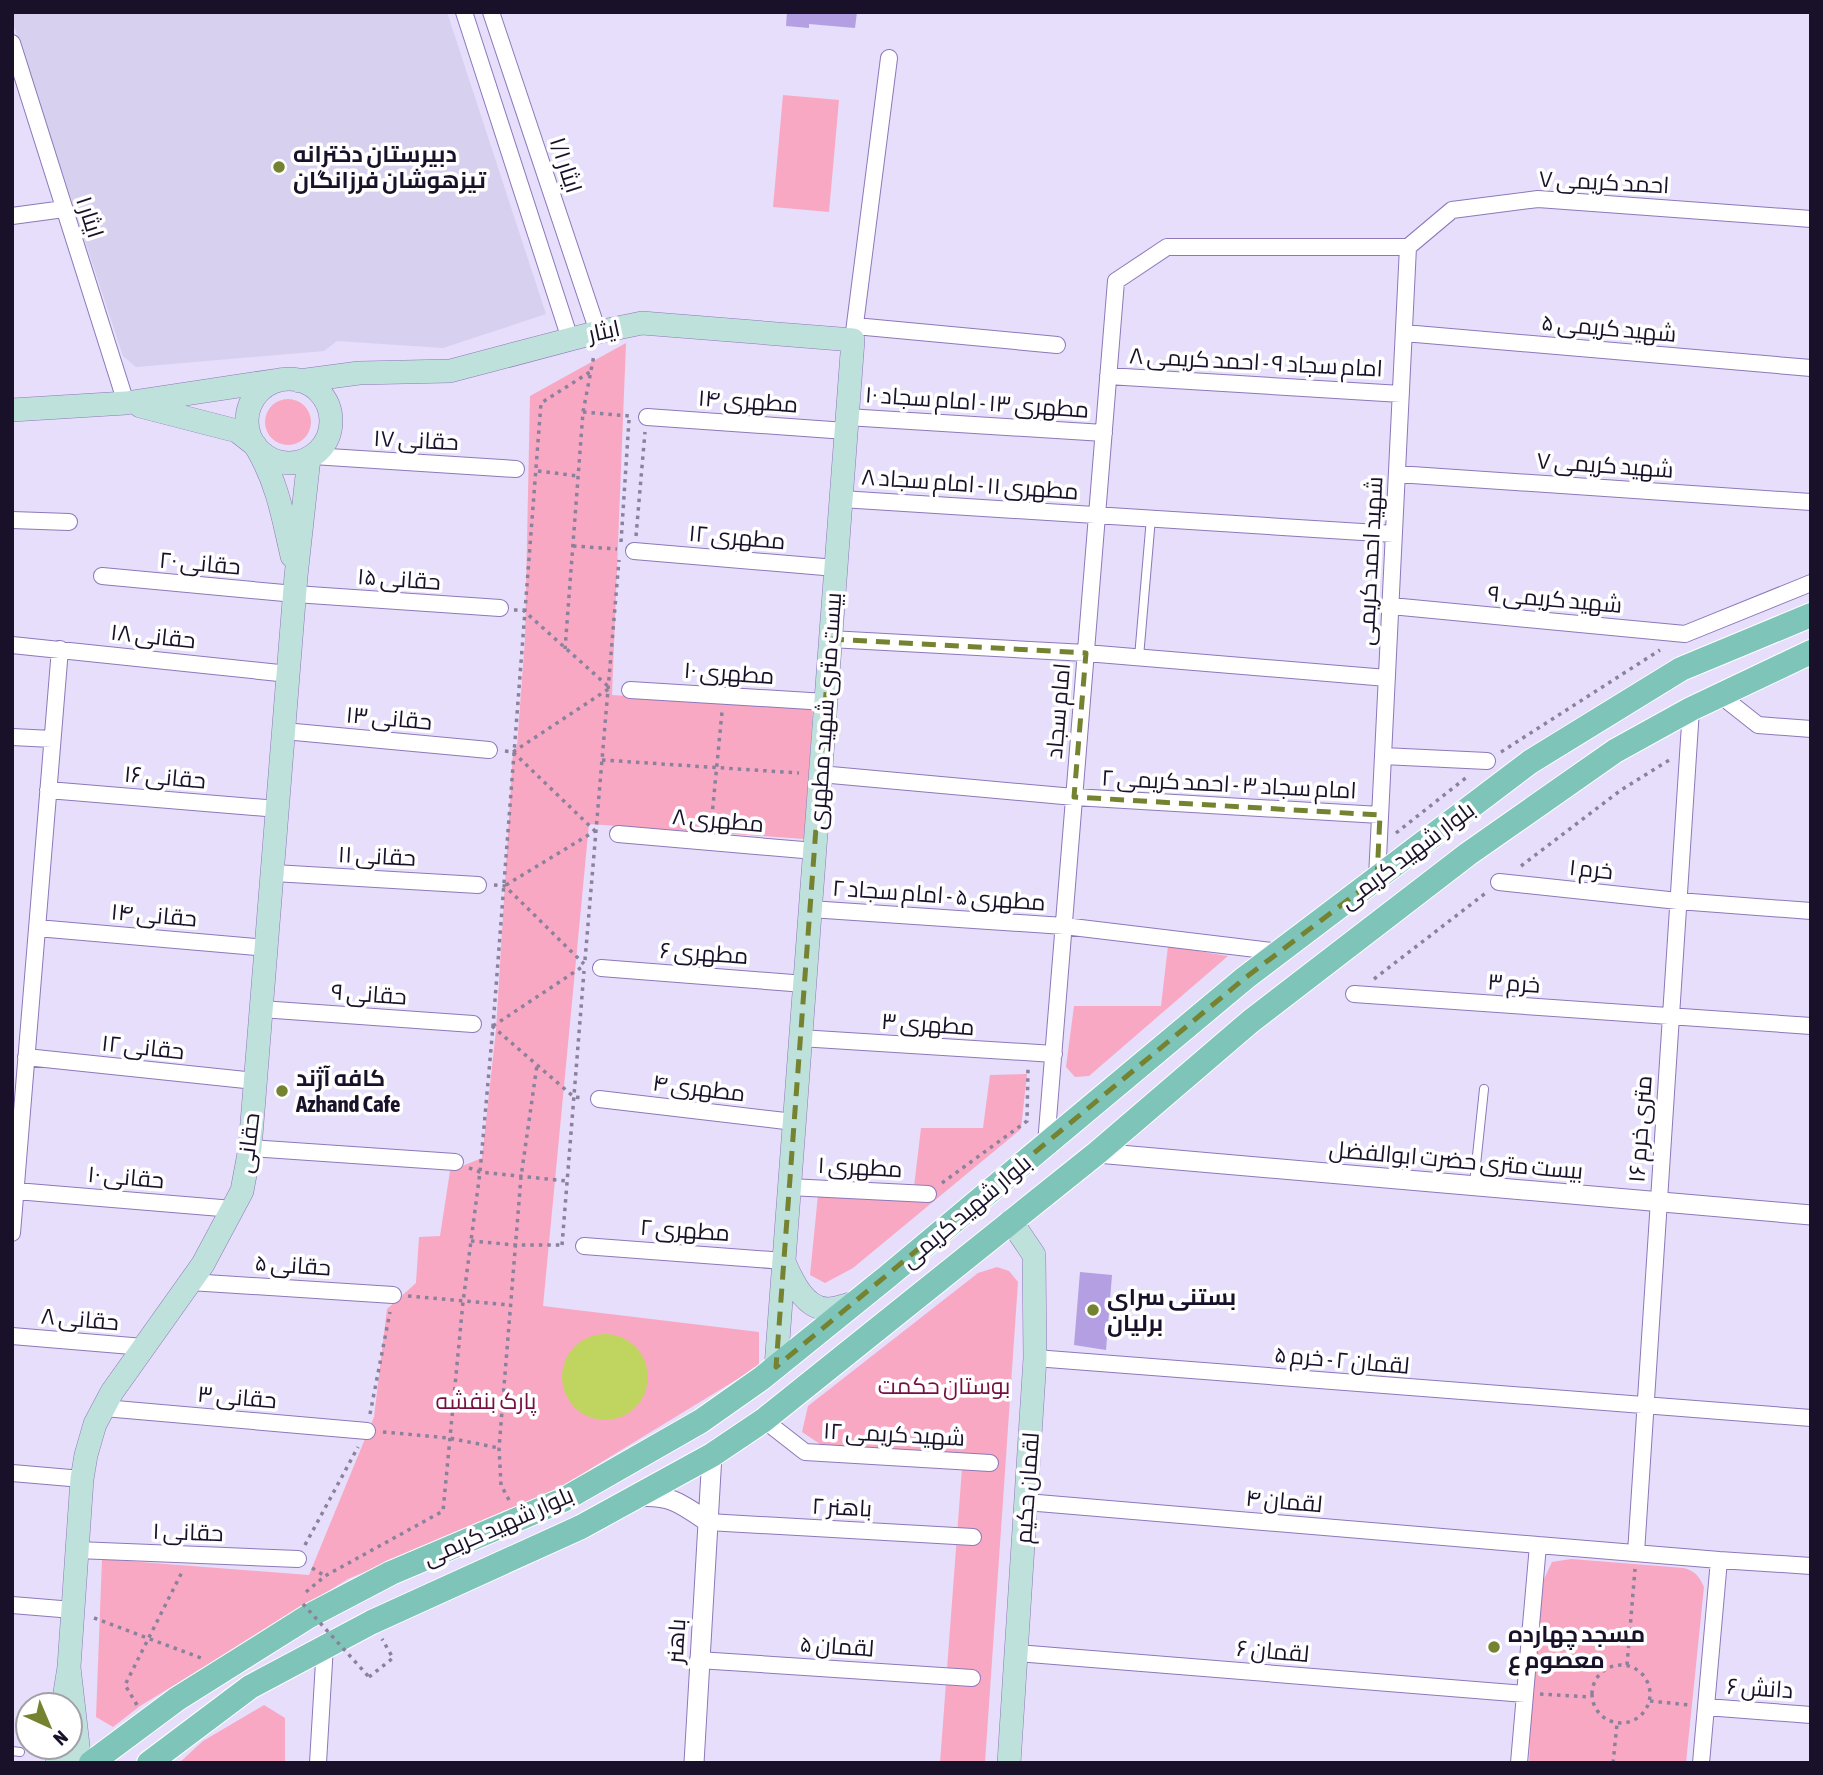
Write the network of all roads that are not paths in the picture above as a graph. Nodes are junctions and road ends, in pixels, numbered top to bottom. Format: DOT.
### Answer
graph roads {
  1 [pos="464,12"];
  2 [pos="491,12"];
  3 [pos="12,43"];
  4 [pos="888,58"];
  5 [pos="64,209"];
  6 [pos="12,216"];
  7 [pos="1811,219"];
  8 [pos="1408,247"];
  9 [pos="598,332"];
  10 [pos="854,333"];
  11 [pos="1404,333"];
  12 [pos="570,339"];
  13 [pos="1058,345"];
  14 [pos="1811,368"];
  15 [pos="359,373"];
  16 [pos="1108,376"];
  17 [pos="289,381"];
  18 [pos="1401,394"];
  19 [pos="126,403"];
  20 [pos="328,405"];
  21 [pos="12,410"];
  22 [pos="647,417"];
  23 [pos="847,424"];
  24 [pos="1104,433"];
  25 [pos="256,447"];
  26 [pos="311,457"];
  27 [pos="516,469"];
  28 [pos="1397,474"];
  29 [pos="841,499"];
  30 [pos="1811,502"];
  31 [pos="1097,514"];
  32 [pos="1151,518"];
  33 [pos="12,520"];
  34 [pos="69,522"];
  35 [pos="1394,534"];
  36 [pos="627,550"];
  37 [pos="836,568"];
  38 [pos="102,576"];
  39 [pos="1811,583"];
  40 [pos="295,585"];
  41 [pos="1391,606"];
  42 [pos="500,608"];
  43 [pos="1811,615"];
  44 [pos="1685,634"];
  45 [pos="830,639"];
  46 [pos="12,645"];
  47 [pos="60,649"];
  48 [pos="1811,652"];
  49 [pos="1086,653"];
  50 [pos="1139,657"];
  51 [pos="1699,660"];
  52 [pos="289,674"];
  53 [pos="1387,678"];
  54 [pos="630,690"];
  55 [pos="1720,695"];
  56 [pos="826,702"];
  57 [pos="1690,709"];
  58 [pos="1811,730"];
  59 [pos="284,731"];
  60 [pos="12,737"];
  61 [pos="52,739"];
  62 [pos="489,750"];
  63 [pos="1383,756"];
  64 [pos="1487,761"];
  65 [pos="820,774"];
  66 [pos="48,790"];
  67 [pos="1074,797"];
  68 [pos="278,809"];
  69 [pos="1380,816"];
  70 [pos="618,834"];
  71 [pos="815,851"];
  72 [pos="274,873"];
  73 [pos="1377,878"];
  74 [pos="1499,882"];
  75 [pos="478,885"];
  76 [pos="1678,901"];
  77 [pos="810,909"];
  78 [pos="1811,911"];
  79 [pos="1064,926"];
  80 [pos="37,928"];
  81 [pos="268,948"];
  82 [pos="1280,952"];
  83 [pos="593,967"];
  84 [pos="805,984"];
  85 [pos="1354,995"];
  86 [pos="261,1009"];
  87 [pos="1671,1016"];
  88 [pos="473,1024"];
  89 [pos="1811,1026"];
  90 [pos="20,1038"];
  91 [pos="800,1038"];
  92 [pos="1054,1054"];
  93 [pos="26,1057"];
  94 [pos="255,1081"];
  95 [pos="1484,1089"];
  96 [pos="599,1099"];
  97 [pos="794,1122"];
  98 [pos="1046,1144"];
  99 [pos="250,1148"];
  100 [pos="1097,1153"];
  101 [pos="455,1162"];
  102 [pos="789,1186"];
  103 [pos="1474,1186"];
  104 [pos="16,1191"];
  105 [pos="928,1194"];
  106 [pos="1659,1202"];
  107 [pos="233,1209"];
  108 [pos="1811,1215"];
  109 [pos="1011,1221"];
  110 [pos="12,1233"];
  111 [pos="583,1245"];
  112 [pos="784,1261"];
  113 [pos="190,1282"];
  114 [pos="393,1295"];
  115 [pos="855,1303"];
  116 [pos="12,1336"];
  117 [pos="144,1347"];
  118 [pos="1035,1358"];
  119 [pos="776,1367"];
  120 [pos="1645,1406"];
  121 [pos="104,1408"];
  122 [pos="1811,1418"];
  123 [pos="764,1420"];
  124 [pos="367,1431"];
  125 [pos="712,1454"];
  126 [pos="990,1463"];
  127 [pos="12,1473"];
  128 [pos="82,1479"];
  129 [pos="636,1497"];
  130 [pos="1026,1502"];
  131 [pos="708,1522"];
  132 [pos="973,1537"];
  133 [pos="1538,1545"];
  134 [pos="77,1550"];
  135 [pos="1636,1553"];
  136 [pos="298,1559"];
  137 [pos="1719,1560"];
  138 [pos="1811,1566"];
  139 [pos="12,1605"];
  140 [pos="73,1610"];
  141 [pos="325,1645"];
  142 [pos="1017,1653"];
  143 [pos="698,1660"];
  144 [pos="69,1667"];
  145 [pos="972,1678"];
  146 [pos="65,1691"];
  147 [pos="1525,1694"];
  148 [pos="1706,1707"];
  149 [pos="1811,1715"];
  150 [pos="80,1763"];
  151 [pos="91,1763"];
  152 [pos="149,1763"];
  153 [pos="318,1763"];
  154 [pos="694,1763"];
  155 [pos="1009,1763"];
  156 [pos="1520,1763"];
  157 [pos="1701,1763"];
  1 -- 12 [label="street"];
  2 -- 9 [label="street, ایثار ۱/۱"];
  3 -- 5 [label="street, ایثار ۱"];
  4 -- 10 [label="street, بیست متری شهید مطهری"];
  5 -- 6 [label="street"];
  5 -- 19 [label="street, ایثار ۱"];
  7 -- 8 [label="street, احمد کریمی ۷"];
  8 -- 11 [label="street, شهید احمد کریمی"];
  8 -- 16 [label="street, امام سجاد"];
  9 -- 10 [label="main road, ایثار"];
  9 -- 12 [label="main road, ایثار"];
  10 -- 13 [label="street"];
  10 -- 23 [label="main road, بیست متری شهید مطهری"];
  11 -- 14 [label="street, شهید کریمی ۵"];
  11 -- 18 [label="street, شهید احمد کریمی"];
  12 -- 15 [label="main road, ایثار"];
  15 -- 17 [label="main road, ایثار"];
  15 -- 20 [label="main road"];
  16 -- 18 [label="street, امام سجاد ۹ - احمد کریمی ۸"];
  16 -- 24 [label="street, امام سجاد"];
  17 -- 19 [label="main road"];
  17 -- 20 [label="main road"];
  17 -- 25 [label="main road"];
  18 -- 28 [label="street, شهید احمد کریمی"];
  19 -- 21 [label="main road"];
  19 -- 25 [label="main road"];
  20 -- 26 [label="main road"];
  22 -- 23 [label="street, مطهری ۱۴"];
  23 -- 24 [label="street, مطهری ۱۳ - امام سجاد ۱۰"];
  23 -- 29 [label="main road, بیست متری شهید مطهری"];
  24 -- 31 [label="street, امام سجاد"];
  25 -- 26 [label="main road"];
  25 -- 40 [label="main road"];
  26 -- 27 [label="street, حقانی ۱۷"];
  26 -- 40 [label="main road"];
  28 -- 30 [label="street, شهید کریمی ۷"];
  28 -- 35 [label="street, شهید احمد کریمی"];
  29 -- 31 [label="street, مطهری ۱۱ - امام سجاد ۸"];
  29 -- 37 [label="main road, بیست متری شهید مطهری"];
  31 -- 32 [label="street, مطهری ۱۱ - امام سجاد ۸"];
  31 -- 49 [label="street, امام سجاد"];
  32 -- 35 [label="street, مطهری ۱۱ - امام سجاد ۸"];
  32 -- 50 [label="lane"];
  33 -- 34 [label="street"];
  35 -- 41 [label="street, شهید احمد کریمی"];
  36 -- 37 [label="street, مطهری ۱۲"];
  37 -- 45 [label="main road, بیست متری شهید مطهری"];
  38 -- 40 [label="street, حقانی ۲۰"];
  39 -- 44 [label="street"];
  40 -- 42 [label="street, حقانی ۱۵"];
  40 -- 52 [label="main road, حقانی"];
  41 -- 44 [label="street, شهید کریمی ۹"];
  41 -- 53 [label="street, شهید احمد کریمی"];
  43 -- 51 [label="main road, بلوار شهید کریمی"];
  44 -- 51 [label="street"];
  45 -- 49 [label="street"];
  45 -- 56 [label="main road, بیست متری شهید مطهری"];
  46 -- 47 [label="street, حقانی ۱۸"];
  47 -- 52 [label="street, حقانی ۱۸"];
  47 -- 61 [label="street"];
  48 -- 55 [label="main road, بلوار شهید کریمی"];
  49 -- 50 [label="street"];
  49 -- 67 [label="street, امام سجاد"];
  50 -- 53 [label="street"];
  51 -- 73 [label="main road, بلوار شهید کریمی"];
  52 -- 59 [label="main road, حقانی"];
  53 -- 63 [label="street, شهید احمد کریمی"];
  54 -- 56 [label="street, مطهری ۱۰"];
  55 -- 57 [label="main road, بلوار شهید کریمی"];
  55 -- 58 [label="street"];
  56 -- 65 [label="main road, بیست متری شهید مطهری"];
  57 -- 76 [label="street, ۱۶ متری خرم"];
  57 -- 100 [label="main road, بلوار شهید کریمی"];
  59 -- 62 [label="street, حقانی ۱۳"];
  59 -- 68 [label="main road, حقانی"];
  60 -- 61 [label="street"];
  61 -- 66 [label="street"];
  63 -- 64 [label="street"];
  63 -- 69 [label="street, شهید احمد کریمی"];
  65 -- 67 [label="street, امام سجاد ۳ - احمد کریمی ۲"];
  65 -- 71 [label="main road, بیست متری شهید مطهری"];
  66 -- 68 [label="street, حقانی ۱۶"];
  66 -- 80 [label="street"];
  67 -- 69 [label="street, امام سجاد ۳ - احمد کریمی ۲"];
  67 -- 79 [label="street, امام سجاد"];
  68 -- 72 [label="main road, حقانی"];
  69 -- 73 [label="street, شهید احمد کریمی"];
  70 -- 71 [label="street, مطهری ۸"];
  71 -- 77 [label="main road, بیست متری شهید مطهری"];
  72 -- 75 [label="street, حقانی ۱۱"];
  72 -- 81 [label="main road, حقانی"];
  73 -- 82 [label="main road, بلوار شهید کریمی"];
  74 -- 76 [label="street, خرم ۱"];
  76 -- 78 [label="street, خرم ۱"];
  76 -- 87 [label="street, ۱۶ متری خرم"];
  77 -- 79 [label="street, مطهری ۵ - امام سجاد ۲"];
  77 -- 84 [label="main road, بیست متری شهید مطهری"];
  79 -- 82 [label="street, مطهری ۵ - امام سجاد ۲"];
  79 -- 92 [label="street, امام سجاد"];
  80 -- 81 [label="street, حقانی ۱۴"];
  80 -- 90 [label="street"];
  81 -- 86 [label="main road, حقانی"];
  82 -- 98 [label="main road, بلوار شهید کریمی"];
  83 -- 84 [label="street, مطهری ۶"];
  84 -- 91 [label="main road, بیست متری شهید مطهری"];
  85 -- 87 [label="street, خرم ۳"];
  86 -- 88 [label="street, حقانی ۹"];
  86 -- 94 [label="main road, حقانی"];
  87 -- 89 [label="street, خرم ۳"];
  87 -- 106 [label="street, ۱۶ متری خرم"];
  90 -- 93 [label="street"];
  91 -- 92 [label="street, مطهری ۳"];
  91 -- 97 [label="main road, بیست متری شهید مطهری"];
  92 -- 98 [label="street, امام سجاد"];
  93 -- 94 [label="street, حقانی ۱۲"];
  93 -- 104 [label="street"];
  94 -- 99 [label="main road, حقانی"];
  95 -- 103 [label="lane"];
  96 -- 97 [label="street, مطهری ۴"];
  97 -- 102 [label="main road, بیست متری شهید مطهری"];
  98 -- 115 [label="main road, بلوار شهید کریمی"];
  99 -- 101 [label="street"];
  99 -- 107 [label="main road, حقانی"];
  100 -- 103 [label="street, بیست متری حضرت ابوالفضل"];
  100 -- 109 [label="main road, بلوار شهید کریمی"];
  102 -- 105 [label="street, مطهری ۱"];
  102 -- 112 [label="main road, بیست متری شهید مطهری"];
  103 -- 106 [label="street, بیست متری حضرت ابوالفضل"];
  104 -- 107 [label="street, حقانی ۱۰"];
  104 -- 110 [label="street"];
  106 -- 108 [label="street, بیست متری حضرت ابوالفضل"];
  106 -- 120 [label="street, ۱۶ متری خرم"];
  107 -- 113 [label="main road, حقانی"];
  109 -- 118 [label="main road, لقمان حکیم"];
  109 -- 123 [label="main road, بلوار شهید کریمی"];
  111 -- 112 [label="street, مطهری ۲"];
  112 -- 115 [label="main road"];
  112 -- 119 [label="main road, بیست متری شهید مطهری"];
  113 -- 114 [label="street, حقانی ۵"];
  113 -- 117 [label="main road, حقانی"];
  115 -- 119 [label="main road, بلوار شهید کریمی"];
  116 -- 117 [label="street, حقانی ۸"];
  117 -- 121 [label="main road, حقانی"];
  118 -- 120 [label="street, لقمان ۲ - خرم ۵"];
  118 -- 130 [label="main road, لقمان حکیم"];
  119 -- 151 [label="main road, بلوار شهید کریمی"];
  120 -- 122 [label="street, لقمان ۲ - خرم ۵"];
  120 -- 135 [label="street, ۱۶ متری خرم"];
  121 -- 124 [label="street, حقانی ۳"];
  121 -- 128 [label="main road, حقانی"];
  123 -- 125 [label="main road, بلوار شهید کریمی"];
  123 -- 126 [label="street, شهید کریمی ۱۲"];
  125 -- 129 [label="main road, بلوار شهید کریمی"];
  125 -- 131 [label="street, باهنر"];
  127 -- 128 [label="street"];
  128 -- 134 [label="main road, حقانی"];
  129 -- 131 [label="street"];
  129 -- 141 [label="main road, بلوار شهید کریمی"];
  130 -- 133 [label="street, لقمان ۴"];
  130 -- 142 [label="main road, لقمان حکیم"];
  131 -- 132 [label="street, باهنر ۲"];
  131 -- 143 [label="street, باهنر"];
  133 -- 135 [label="street, لقمان ۴"];
  133 -- 147 [label="street"];
  134 -- 136 [label="street, حقانی ۱"];
  134 -- 140 [label="main road, حقانی"];
  135 -- 137 [label="street, لقمان ۴"];
  137 -- 138 [label="street, لقمان ۴"];
  137 -- 148 [label="street"];
  139 -- 140 [label="street"];
  140 -- 144 [label="main road, حقانی"];
  141 -- 152 [label="main road, بلوار شهید کریمی"];
  141 -- 153 [label="street"];
  142 -- 147 [label="street, لقمان ۶"];
  142 -- 155 [label="main road, لقمان حکیم"];
  143 -- 145 [label="street, لقمان ۵"];
  143 -- 154 [label="street, باهنر"];
  144 -- 146 [label="main road"];
  144 -- 150 [label="main road"];
  147 -- 156 [label="street"];
  148 -- 149 [label="street, دانش ۶"];
  148 -- 157 [label="street"];
}
